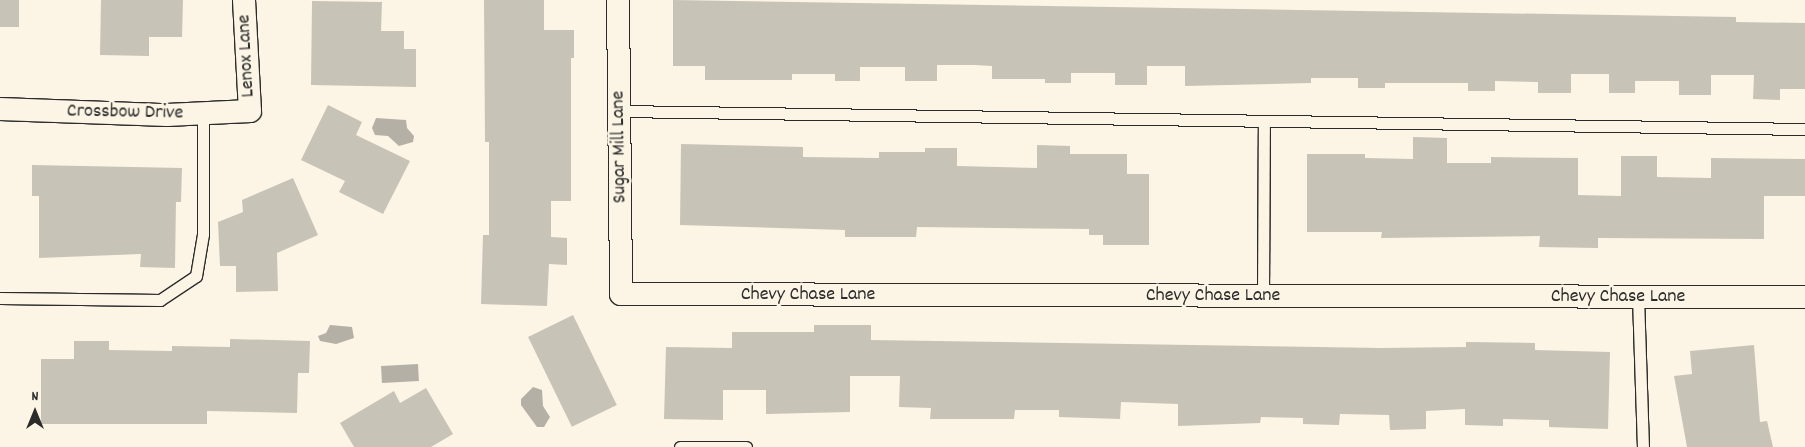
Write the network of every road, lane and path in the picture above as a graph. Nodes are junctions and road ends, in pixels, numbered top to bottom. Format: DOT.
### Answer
graph roads {
  1 [pos="244,0"];
  2 [pos="618,0"];
  3 [pos="0,109"];
  4 [pos="250,111"];
  5 [pos="619,111"];
  6 [pos="203,114"];
  7 [pos="1264,121"];
  8 [pos="1805,129"];
  9 [pos="621,294"];
  10 [pos="1262,296"];
  11 [pos="1638,297"];
  12 [pos="0,298"];
  13 [pos="1805,298"];
  14 [pos="680,447"];
  15 [pos="746,447"];
  16 [pos="1643,447"];
  1 -- 4 [label="street, Lenox Lane"];
  2 -- 5 [label="street, Sugar Mill Lane"];
  3 -- 6 [label="street, Crossbow Drive"];
  4 -- 6 [label="street, Crossbow Drive"];
  5 -- 7 [label="lane"];
  5 -- 9 [label="street, Sugar Mill Lane"];
  6 -- 12 [label="lane"];
  7 -- 8 [label="lane"];
  7 -- 10 [label="lane"];
  9 -- 10 [label="street, Chevy Chase Lane"];
  10 -- 11 [label="street, Chevy Chase Lane"];
  11 -- 13 [label="street, Chevy Chase Lane"];
  11 -- 16 [label="lane"];
  14 -- 15 [label="lane"];
}
